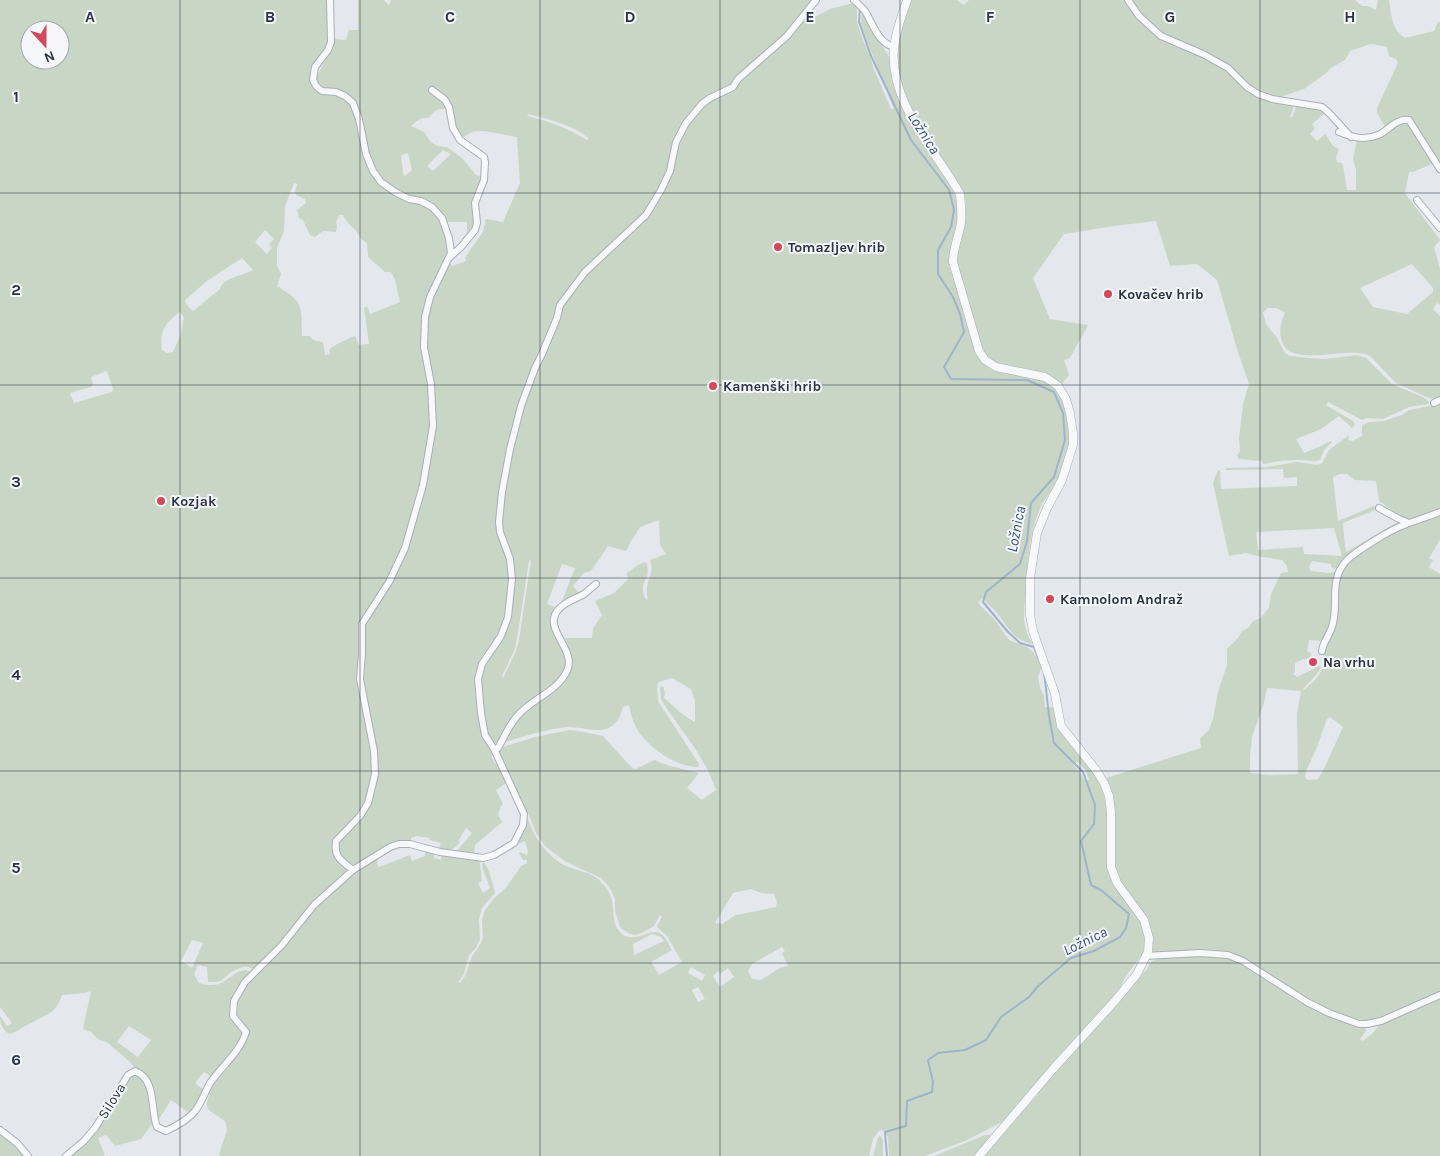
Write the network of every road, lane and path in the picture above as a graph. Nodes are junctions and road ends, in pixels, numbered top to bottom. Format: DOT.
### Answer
graph roads {
  1 [pos="330,0"];
  2 [pos="816,0"];
  3 [pos="907,0"];
  4 [pos="1128,0"];
  5 [pos="858,4"];
  6 [pos="894,47"];
  7 [pos="432,90"];
  8 [pos="1339,132"];
  9 [pos="1351,137"];
  10 [pos="1440,169"];
  11 [pos="1417,200"];
  12 [pos="1440,228"];
  13 [pos="449,257"];
  14 [pos="1379,508"];
  15 [pos="1440,512"];
  16 [pos="1409,523"];
  17 [pos="596,584"];
  18 [pos="1322,651"];
  19 [pos="498,748"];
  20 [pos="354,870"];
  21 [pos="1146,956"];
  22 [pos="1440,995"];
  23 [pos="0,1130"];
  24 [pos="28,1156"];
  25 [pos="66,1156"];
  26 [pos="979,1156"];
  1 -- 13 [label="street"];
  2 -- 20 [label="street"];
  3 -- 6 [label="street"];
  4 -- 9 [label="street"];
  5 -- 6 [label="street"];
  6 -- 21 [label="street"];
  7 -- 13 [label="street"];
  8 -- 9 [label="street"];
  9 -- 10 [label="street"];
  11 -- 12 [label="street"];
  13 -- 20 [label="street"];
  14 -- 16 [label="street"];
  15 -- 16 [label="street"];
  16 -- 18 [label="street"];
  17 -- 19 [label="street"];
  20 -- 25 [label="street, Silova"];
  21 -- 22 [label="street"];
  21 -- 26 [label="street"];
  23 -- 24 [label="street"];
}
